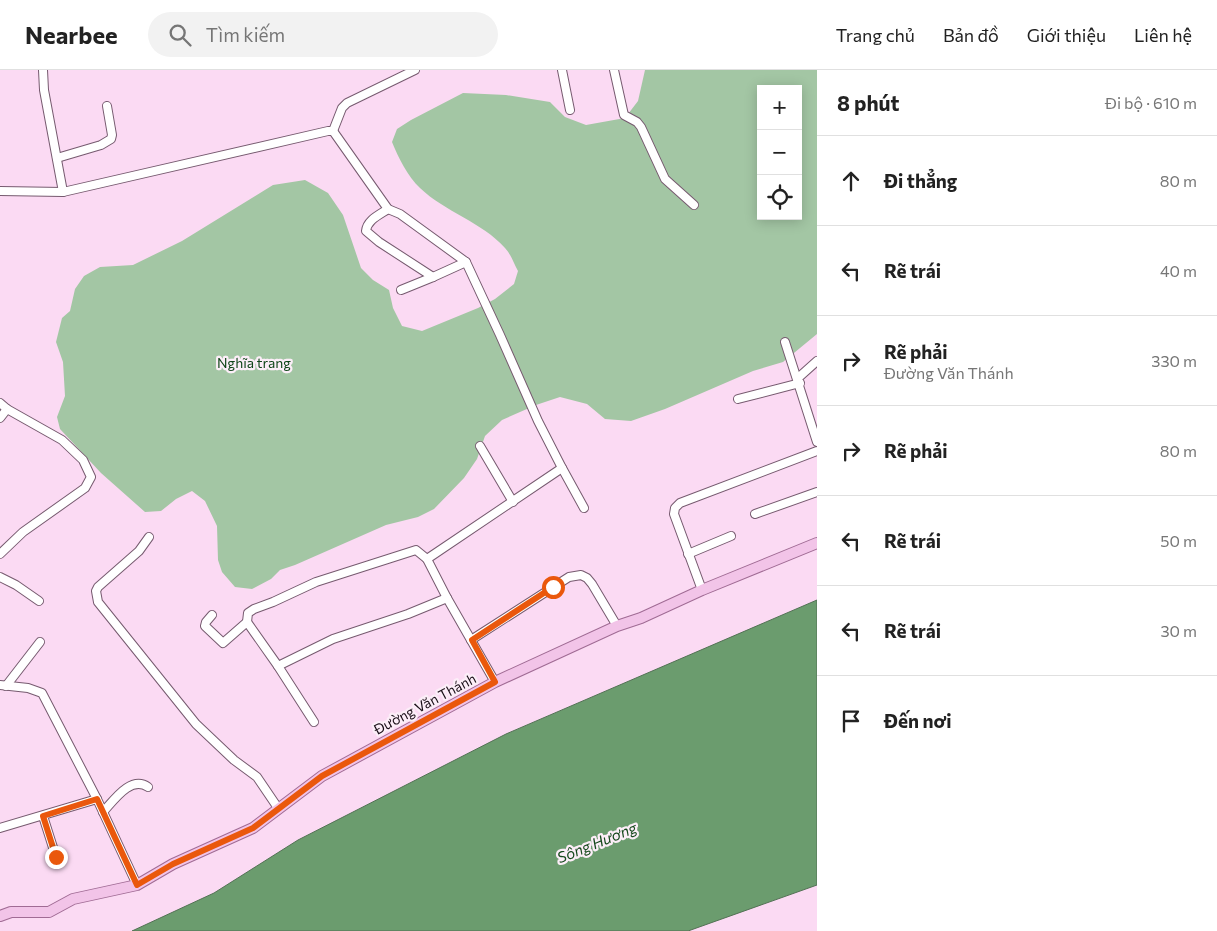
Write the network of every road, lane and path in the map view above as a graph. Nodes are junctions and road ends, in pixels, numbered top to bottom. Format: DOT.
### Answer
graph roads {
  1 [pos="43,70"];
  2 [pos="415,70"];
  3 [pos="562,70"];
  4 [pos="614,70"];
  5 [pos="107,106"];
  6 [pos="570,110"];
  7 [pos="334,131"];
  8 [pos="57,158"];
  9 [pos="0,191"];
  10 [pos="63,192"];
  11 [pos="694,205"];
  12 [pos="388,209"];
  13 [pos="466,262"];
  14 [pos="433,277"];
  15 [pos="401,290"];
  16 [pos="785,342"];
  17 [pos="817,361"];
  18 [pos="799,381"];
  19 [pos="738,399"];
  20 [pos="0,403"];
  21 [pos="7,409"];
  22 [pos="0,418"];
  23 [pos="817,442"];
  24 [pos="480,446"];
  25 [pos="817,451"];
  26 [pos="562,468"];
  27 [pos="817,492"];
  28 [pos="513,502"];
  29 [pos="584,508"];
  30 [pos="755,514"];
  31 [pos="731,536"];
  32 [pos="149,537"];
  33 [pos="817,543"];
  34 [pos="0,554"];
  35 [pos="688,554"];
  36 [pos="427,558"];
  37 [pos="0,577"];
  38 [pos="702,590"];
  39 [pos="447,598"];
  40 [pos="39,601"];
  41 [pos="212,615"];
  42 [pos="247,622"];
  43 [pos="617,626"];
  44 [pos="472,640"];
  45 [pos="40,642"];
  46 [pos="278,666"];
  47 [pos="495,682"];
  48 [pos="3,686"];
  49 [pos="314,722"];
  50 [pos="148,787"];
  51 [pos="97,799"];
  52 [pos="278,808"];
  53 [pos="103,812"];
  54 [pos="43,816"];
  55 [pos="0,828"];
  56 [pos="56,857"];
  57 [pos="137,885"];
  58 [pos="0,916"];
  1 -- 8 [label="street"];
  2 -- 7 [label="street"];
  3 -- 6 [label="street"];
  4 -- 11 [label="street"];
  5 -- 8 [label="street"];
  7 -- 10 [label="street"];
  7 -- 12 [label="street"];
  8 -- 10 [label="street"];
  9 -- 10 [label="street"];
  12 -- 13 [label="street"];
  12 -- 14 [label="street"];
  13 -- 14 [label="street"];
  13 -- 26 [label="street"];
  14 -- 15 [label="street"];
  16 -- 18 [label="street"];
  17 -- 18 [label="street"];
  18 -- 19 [label="street"];
  18 -- 23 [label="street"];
  20 -- 21 [label="street"];
  21 -- 22 [label="street"];
  21 -- 34 [label="street"];
  24 -- 28 [label="street"];
  25 -- 35 [label="street"];
  26 -- 28 [label="street"];
  26 -- 29 [label="street"];
  27 -- 30 [label="street"];
  28 -- 36 [label="street"];
  31 -- 35 [label="street"];
  32 -- 52 [label="street"];
  33 -- 38 [label="main road, Đường Văn Thánh"];
  35 -- 38 [label="street"];
  36 -- 39 [label="street"];
  36 -- 42 [label="street"];
  37 -- 40 [label="street"];
  38 -- 43 [label="main road, Đường Văn Thánh"];
  39 -- 44 [label="street"];
  39 -- 46 [label="street"];
  41 -- 42 [label="street"];
  42 -- 46 [label="street"];
  43 -- 44 [label="street"];
  43 -- 47 [label="main road, Đường Văn Thánh"];
  44 -- 47 [label="street"];
  45 -- 48 [label="street"];
  46 -- 49 [label="street"];
  47 -- 52 [label="main road, Đường Văn Thánh"];
  48 -- 51 [label="street"];
  50 -- 53 [label="street"];
  51 -- 53 [label="street"];
  51 -- 54 [label="street"];
  52 -- 57 [label="main road, Đường Văn Thánh"];
  53 -- 57 [label="street"];
  54 -- 55 [label="street"];
  54 -- 56 [label="street"];
  57 -- 58 [label="main road, Đường Văn Thánh"];
}
